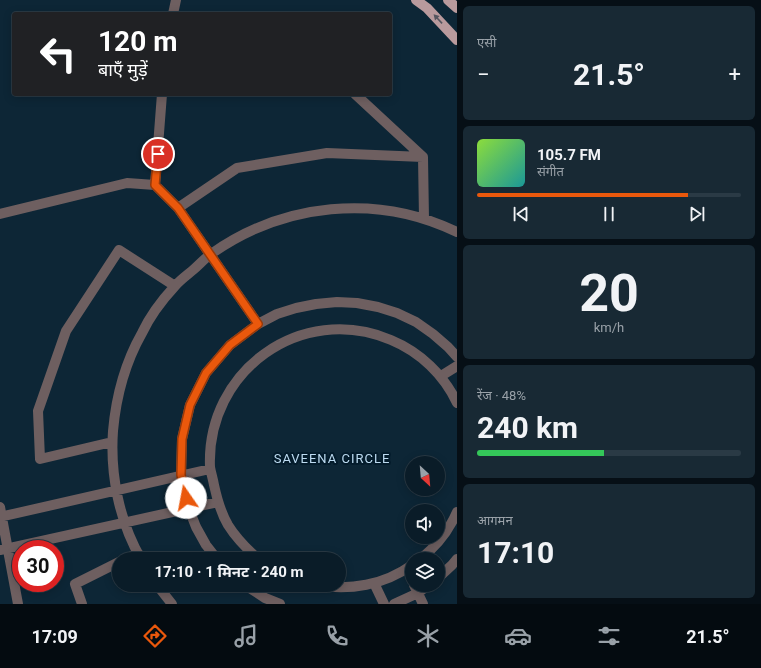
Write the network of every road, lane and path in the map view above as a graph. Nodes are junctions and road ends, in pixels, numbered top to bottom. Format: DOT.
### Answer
graph roads {
  1 [pos="176,0"];
  2 [pos="416,0"];
  3 [pos="448,0"];
  4 [pos="457,8"];
  5 [pos="173,12"];
  6 [pos="457,40"];
  7 [pos="162,96"];
  8 [pos="357,96"];
  9 [pos="423,157"];
  10 [pos="155,185"];
  11 [pos="178,208"];
  12 [pos="0,214"];
  13 [pos="424,219"];
  14 [pos="457,232"];
  15 [pos="210,255"];
  16 [pos="175,286"];
  17 [pos="258,324"];
  18 [pos="457,357"];
  19 [pos="457,366"];
  20 [pos="440,376"];
  21 [pos="457,403"];
  22 [pos="112,442"];
  23 [pos="210,469"];
  24 [pos="181,475"];
  25 [pos="116,490"];
  26 [pos="218,502"];
  27 [pos="189,509"];
  28 [pos="457,512"];
  29 [pos="1,513"];
  30 [pos="125,522"];
  31 [pos="4,549"];
  32 [pos="137,552"];
  33 [pos="212,552"];
  34 [pos="251,552"];
  35 [pos="428,552"];
  36 [pos="457,559"];
  37 [pos="112,565"];
  38 [pos="405,569"];
  39 [pos="445,572"];
  40 [pos="374,583"];
  41 [pos="346,587"];
  42 [pos="163,592"];
  43 [pos="253,592"];
  44 [pos="412,592"];
  45 [pos="418,592"];
  46 [pos="264,601"];
  47 [pos="18,604"];
  48 [pos="82,604"];
  49 [pos="172,604"];
  50 [pos="280,604"];
  51 [pos="384,604"];
  52 [pos="394,604"];
  53 [pos="424,604"];
  1 -- 5 [label="street"];
  6 -- 2 [label="main road, one-way"];
  3 -- 4 [label="main road"];
  7 -- 10 [label="street"];
  8 -- 9 [label="street"];
  9 -- 11 [label="street"];
  9 -- 13 [label="street"];
  10 -- 11 [label="street"];
  10 -- 12 [label="street"];
  11 -- 15 [label="street"];
  13 -- 14 [label="street"];
  13 -- 15 [label="street"];
  15 -- 16 [label="street"];
  15 -- 17 [label="street"];
  16 -- 22 [label="street"];
  16 -- 22 [label="street"];
  17 -- 18 [label="street"];
  17 -- 24 [label="street"];
  19 -- 20 [label="street"];
  20 -- 21 [label="street"];
  20 -- 23 [label="street"];
  22 -- 25 [label="street"];
  23 -- 24 [label="street"];
  23 -- 26 [label="street"];
  24 -- 25 [label="street"];
  24 -- 27 [label="street"];
  25 -- 29 [label="street"];
  25 -- 30 [label="street"];
  26 -- 27 [label="street"];
  26 -- 34 [label="street"];
  27 -- 30 [label="street"];
  27 -- 33 [label="street"];
  28 -- 35 [label="street"];
  29 -- 31 [label="street"];
  30 -- 31 [label="street"];
  30 -- 32 [label="street"];
  31 -- 47 [label="street"];
  36 -- 39 [label="street"];
  37 -- 48 [label="street"];
  38 -- 40 [label="street"];
  40 -- 41 [label="street"];
  40 -- 51 [label="street"];
  42 -- 49 [label="street"];
  43 -- 46 [label="street"];
  44 -- 52 [label="street"];
  45 -- 53 [label="street"];
  46 -- 50 [label="street"];
}
